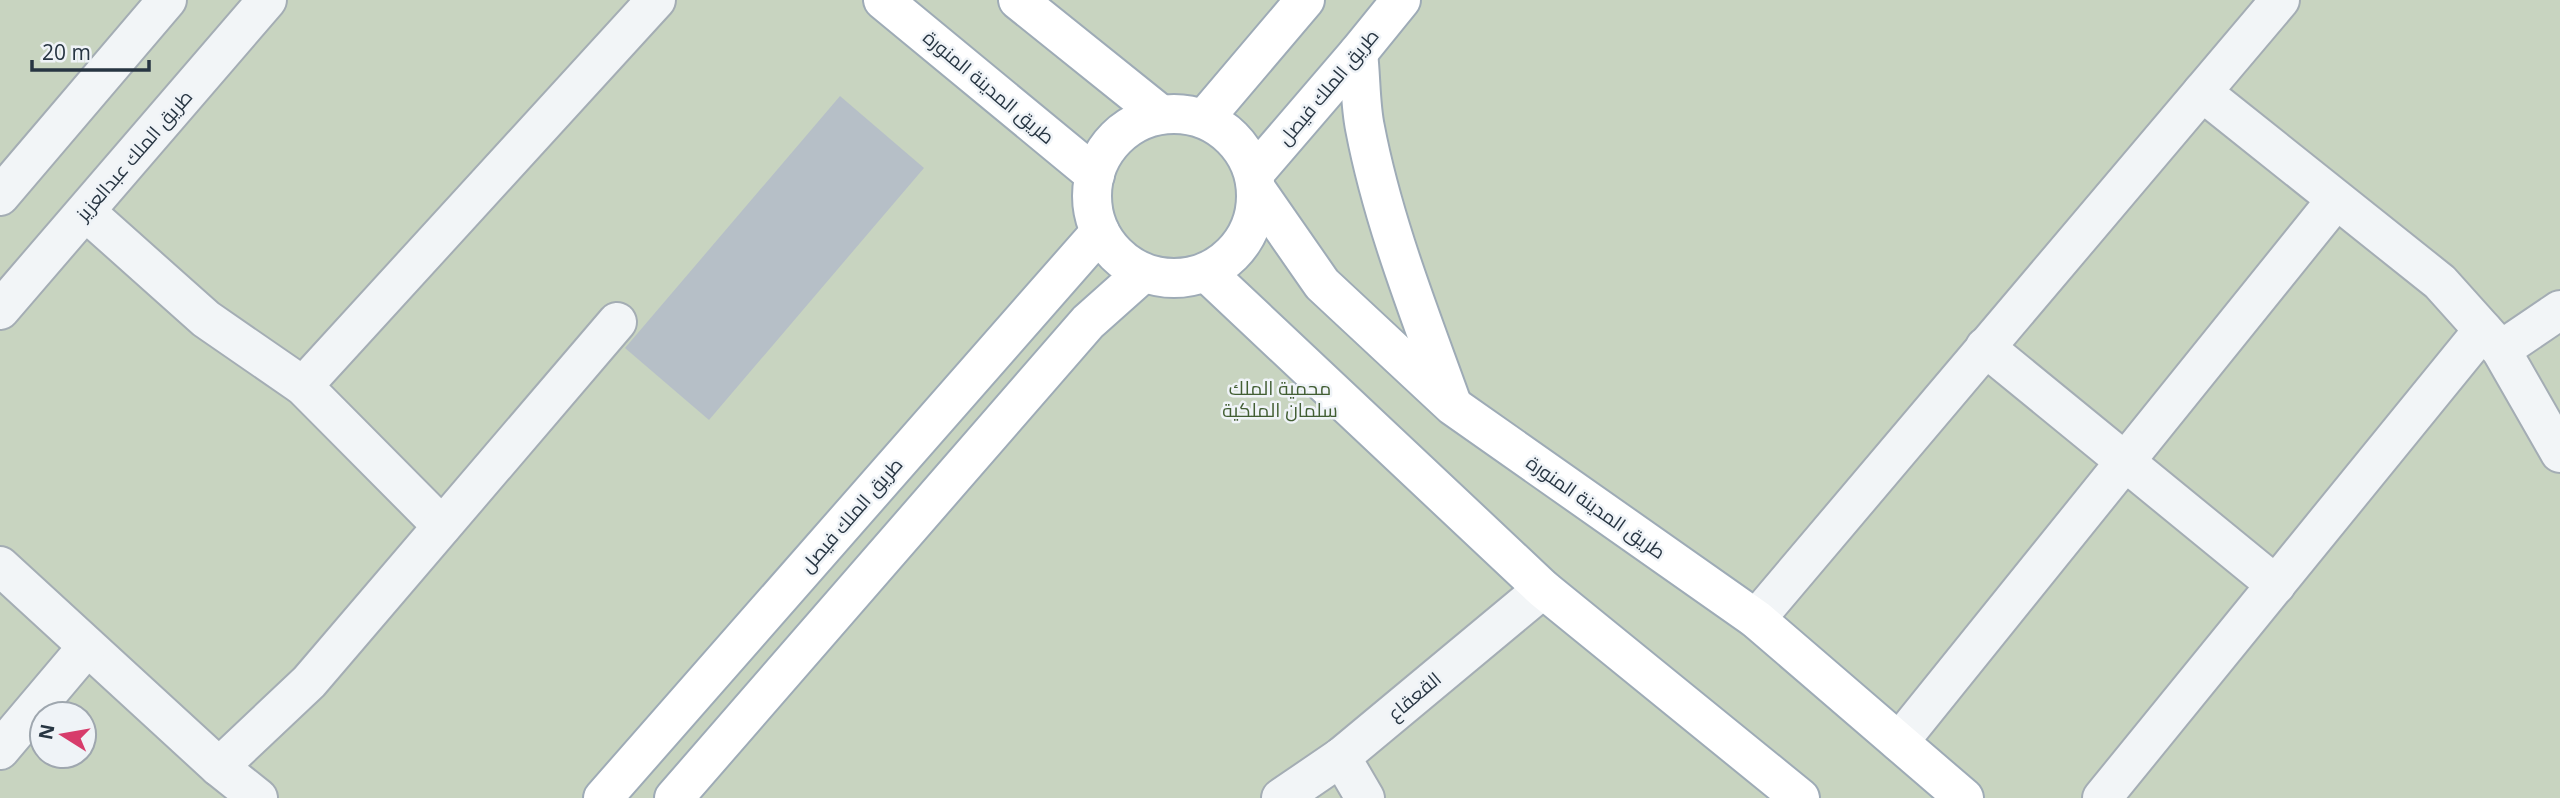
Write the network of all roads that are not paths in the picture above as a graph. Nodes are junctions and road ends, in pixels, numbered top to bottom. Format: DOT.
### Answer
graph roads {
  1 [pos="167,0"];
  2 [pos="267,0"];
  3 [pos="656,0"];
  4 [pos="883,0"];
  5 [pos="1018,0"];
  6 [pos="1305,0"];
  7 [pos="1401,0"];
  8 [pos="2280,0"];
  9 [pos="1359,53"];
  10 [pos="2202,92"];
  11 [pos="1160,114"];
  12 [pos="1204,119"];
  13 [pos="1094,175"];
  14 [pos="1255,181"];
  15 [pos="0,196"];
  16 [pos="2336,200"];
  17 [pos="86,212"];
  18 [pos="1100,232"];
  19 [pos="1207,272"];
  20 [pos="1143,273"];
  21 [pos="0,310"];
  22 [pos="2560,310"];
  23 [pos="617,322"];
  24 [pos="2492,340"];
  25 [pos="1985,347"];
  26 [pos="303,386"];
  27 [pos="1453,407"];
  28 [pos="2560,453"];
  29 [pos="2125,461"];
  30 [pos="443,526"];
  31 [pos="0,566"];
  32 [pos="2276,585"];
  33 [pos="1543,589"];
  34 [pos="1756,619"];
  35 [pos="87,647"];
  36 [pos="1899,742"];
  37 [pos="0,750"];
  38 [pos="1341,757"];
  39 [pos="219,767"];
  40 [pos="258,798"];
  41 [pos="603,798"];
  42 [pos="674,798"];
  43 [pos="1281,798"];
  44 [pos="1365,798"];
  45 [pos="1800,798"];
  46 [pos="1964,798"];
  47 [pos="2102,798"];
  1 -- 15 [label="street"];
  2 -- 17 [label="street, طريق الملك عبدالعزيز"];
  3 -- 26 [label="street"];
  4 -- 13 [label="main road, طريق المدينة المنورة"];
  5 -- 11 [label="main road"];
  6 -- 12 [label="main road"];
  7 -- 9 [label="main road, طريق الملك فيصل"];
  8 -- 10 [label="street"];
  9 -- 14 [label="main road, طريق الملك فيصل"];
  9 -- 27 [label="main road"];
  10 -- 16 [label="street"];
  10 -- 25 [label="street"];
  11 -- 12 [label="main road"];
  11 -- 13 [label="main road"];
  12 -- 14 [label="main road"];
  13 -- 18 [label="main road"];
  14 -- 19 [label="main road"];
  14 -- 27 [label="main road, طريق المدينة المنورة"];
  16 -- 24 [label="street"];
  16 -- 29 [label="street"];
  17 -- 21 [label="street, طريق الملك عبدالعزيز"];
  17 -- 26 [label="street"];
  18 -- 20 [label="main road"];
  18 -- 41 [label="main road, طريق الملك فيصل"];
  19 -- 20 [label="main road"];
  19 -- 33 [label="main road"];
  20 -- 42 [label="main road"];
  22 -- 24 [label="street"];
  23 -- 30 [label="street"];
  24 -- 28 [label="street"];
  24 -- 32 [label="street"];
  25 -- 29 [label="street"];
  25 -- 34 [label="street"];
  26 -- 30 [label="street"];
  27 -- 34 [label="main road, طريق المدينة المنورة"];
  29 -- 32 [label="street"];
  29 -- 36 [label="street"];
  30 -- 39 [label="street"];
  31 -- 35 [label="street"];
  32 -- 47 [label="street"];
  33 -- 38 [label="street, القعقاع"];
  33 -- 45 [label="main road"];
  34 -- 36 [label="main road, طريق المدينة المنورة"];
  35 -- 37 [label="street"];
  35 -- 39 [label="street"];
  36 -- 46 [label="main road, طريق المدينة المنورة"];
  38 -- 43 [label="street, القعقاع"];
  38 -- 44 [label="street"];
  39 -- 40 [label="street"];
}
